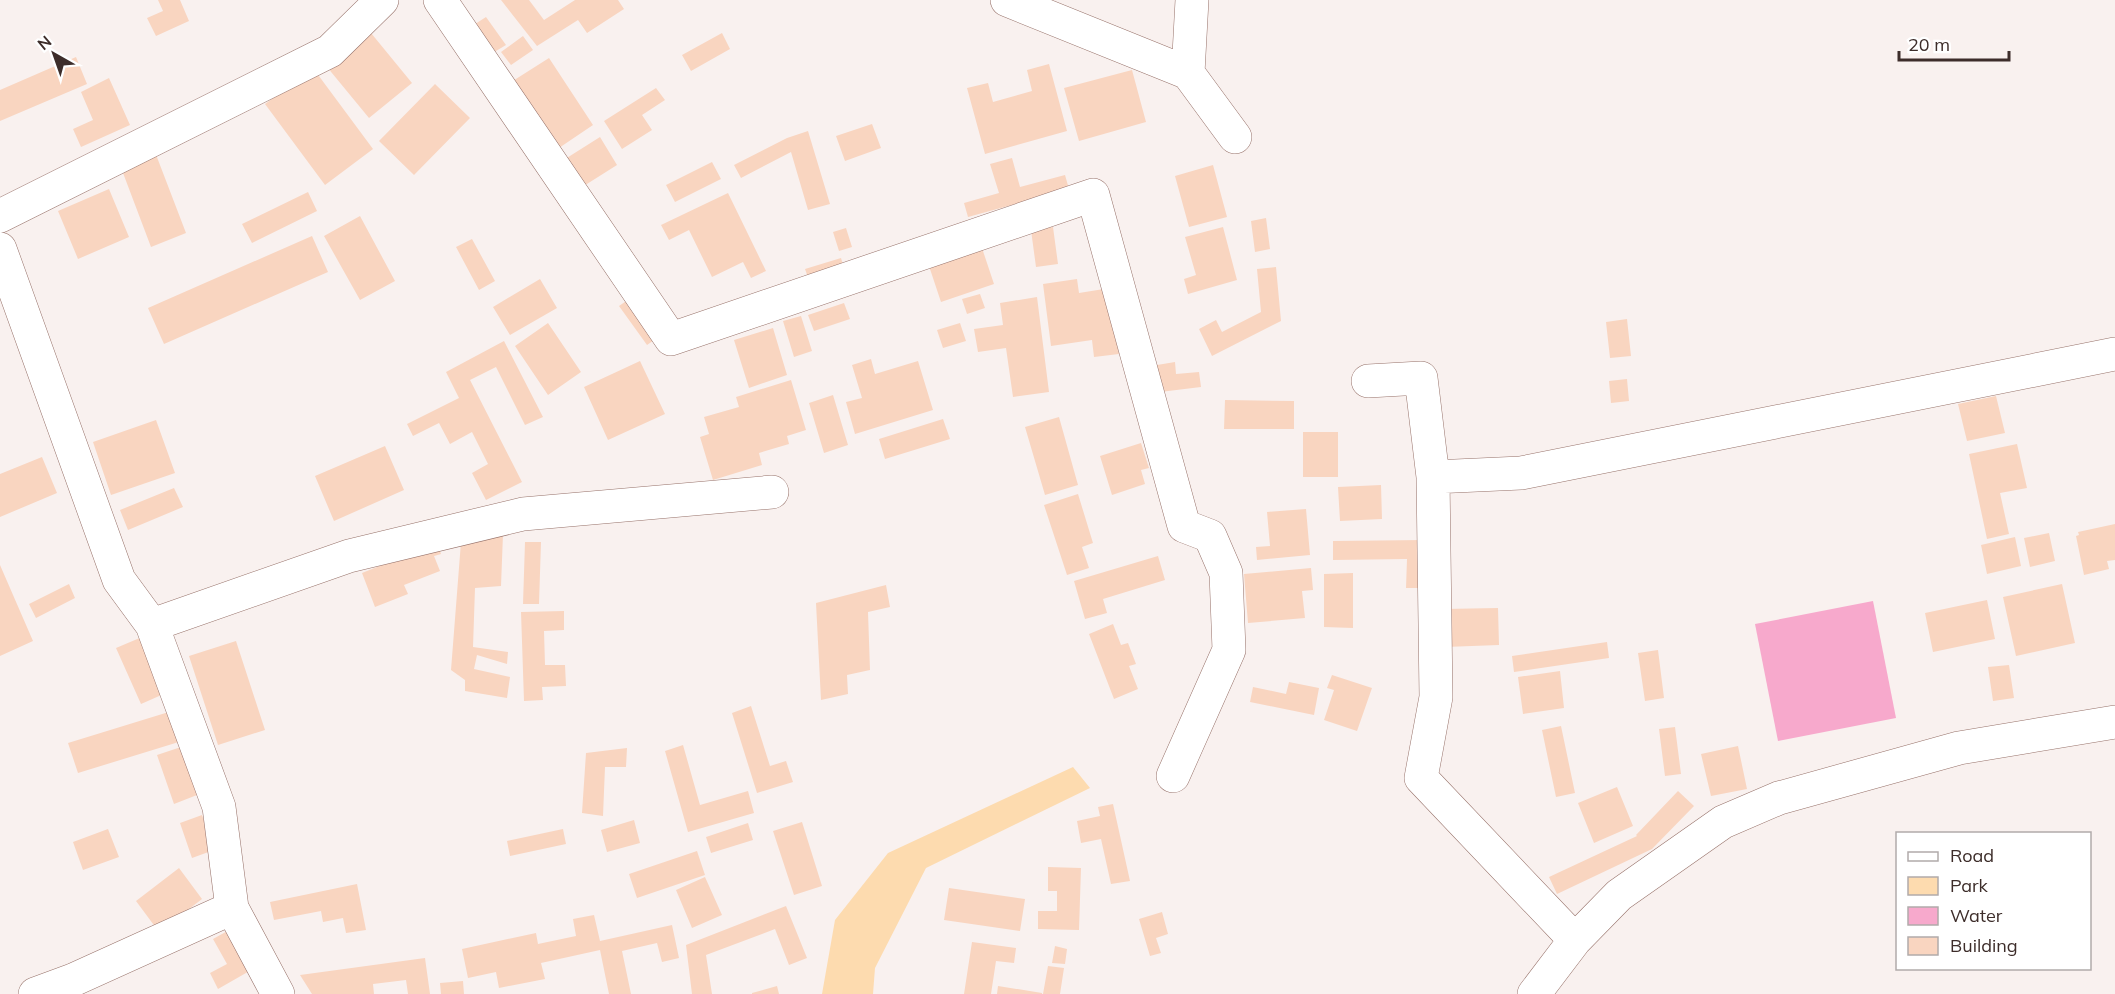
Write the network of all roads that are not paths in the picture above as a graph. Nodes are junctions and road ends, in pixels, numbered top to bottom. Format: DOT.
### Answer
graph roads {
  1 [pos="382,0"];
  2 [pos="440,0"];
  3 [pos="1007,0"];
  4 [pos="1192,0"];
  5 [pos="1188,73"];
  6 [pos="1235,136"];
  7 [pos="0,216"];
  8 [pos="0,249"];
  9 [pos="2115,354"];
  10 [pos="1368,381"];
  11 [pos="1432,477"];
  12 [pos="772,492"];
  13 [pos="152,625"];
  14 [pos="2115,722"];
  15 [pos="1173,776"];
  16 [pos="232,908"];
  17 [pos="1575,940"];
  18 [pos="35,994"];
  19 [pos="278,994"];
  20 [pos="1534,994"];
  1 -- 7 [label="street"];
  2 -- 15 [label="street"];
  3 -- 5 [label="street"];
  4 -- 5 [label="street"];
  5 -- 6 [label="street"];
  8 -- 13 [label="street"];
  9 -- 11 [label="street"];
  10 -- 11 [label="street"];
  11 -- 17 [label="street"];
  12 -- 13 [label="street"];
  13 -- 16 [label="street"];
  14 -- 17 [label="street"];
  16 -- 18 [label="street"];
  16 -- 19 [label="street"];
  17 -- 20 [label="street"];
}
